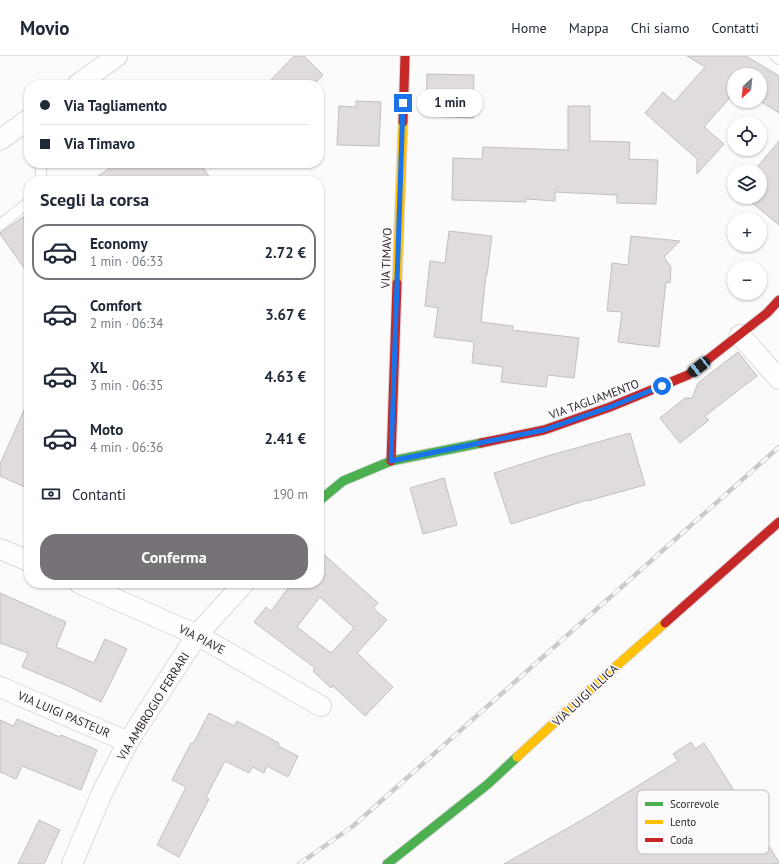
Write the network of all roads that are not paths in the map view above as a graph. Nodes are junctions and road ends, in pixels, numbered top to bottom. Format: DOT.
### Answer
graph roads {
  1 [pos="116,56"];
  2 [pos="405,56"];
  3 [pos="775,56"];
  4 [pos="779,59"];
  5 [pos="84,80"];
  6 [pos="24,123"];
  7 [pos="0,140"];
  8 [pos="24,206"];
  9 [pos="0,225"];
  10 [pos="779,300"];
  11 [pos="740,335"];
  12 [pos="779,379"];
  13 [pos="391,461"];
  14 [pos="324,497"];
  15 [pos="779,522"];
  16 [pos="0,549"];
  17 [pos="24,559"];
  18 [pos="90,588"];
  19 [pos="239,588"];
  20 [pos="197,635"];
  21 [pos="0,687"];
  22 [pos="321,706"];
  23 [pos="128,742"];
  24 [pos="72,864"];
  25 [pos="387,864"];
  1 -- 5 [label="street"];
  2 -- 13 [label="street, VIA TIMAVO"];
  3 -- 4 [label="lane"];
  6 -- 7 [label="street"];
  8 -- 9 [label="lane"];
  10 -- 11 [label="street, VIA TAGLIAMENTO"];
  11 -- 12 [label="street"];
  11 -- 13 [label="street, VIA TAGLIAMENTO"];
  13 -- 14 [label="street"];
  15 -- 25 [label="street, VIA LUIGI ILLICA"];
  16 -- 17 [label="street"];
  18 -- 20 [label="street, VIA PIAVE"];
  19 -- 20 [label="street, VIA AMBROGIO FERRARI"];
  20 -- 22 [label="street, VIA PIAVE"];
  20 -- 23 [label="street, VIA AMBROGIO FERRARI"];
  21 -- 23 [label="street, VIA LUIGI PASTEUR"];
  23 -- 24 [label="street, VIA AMBROGIO FERRARI"];
}
